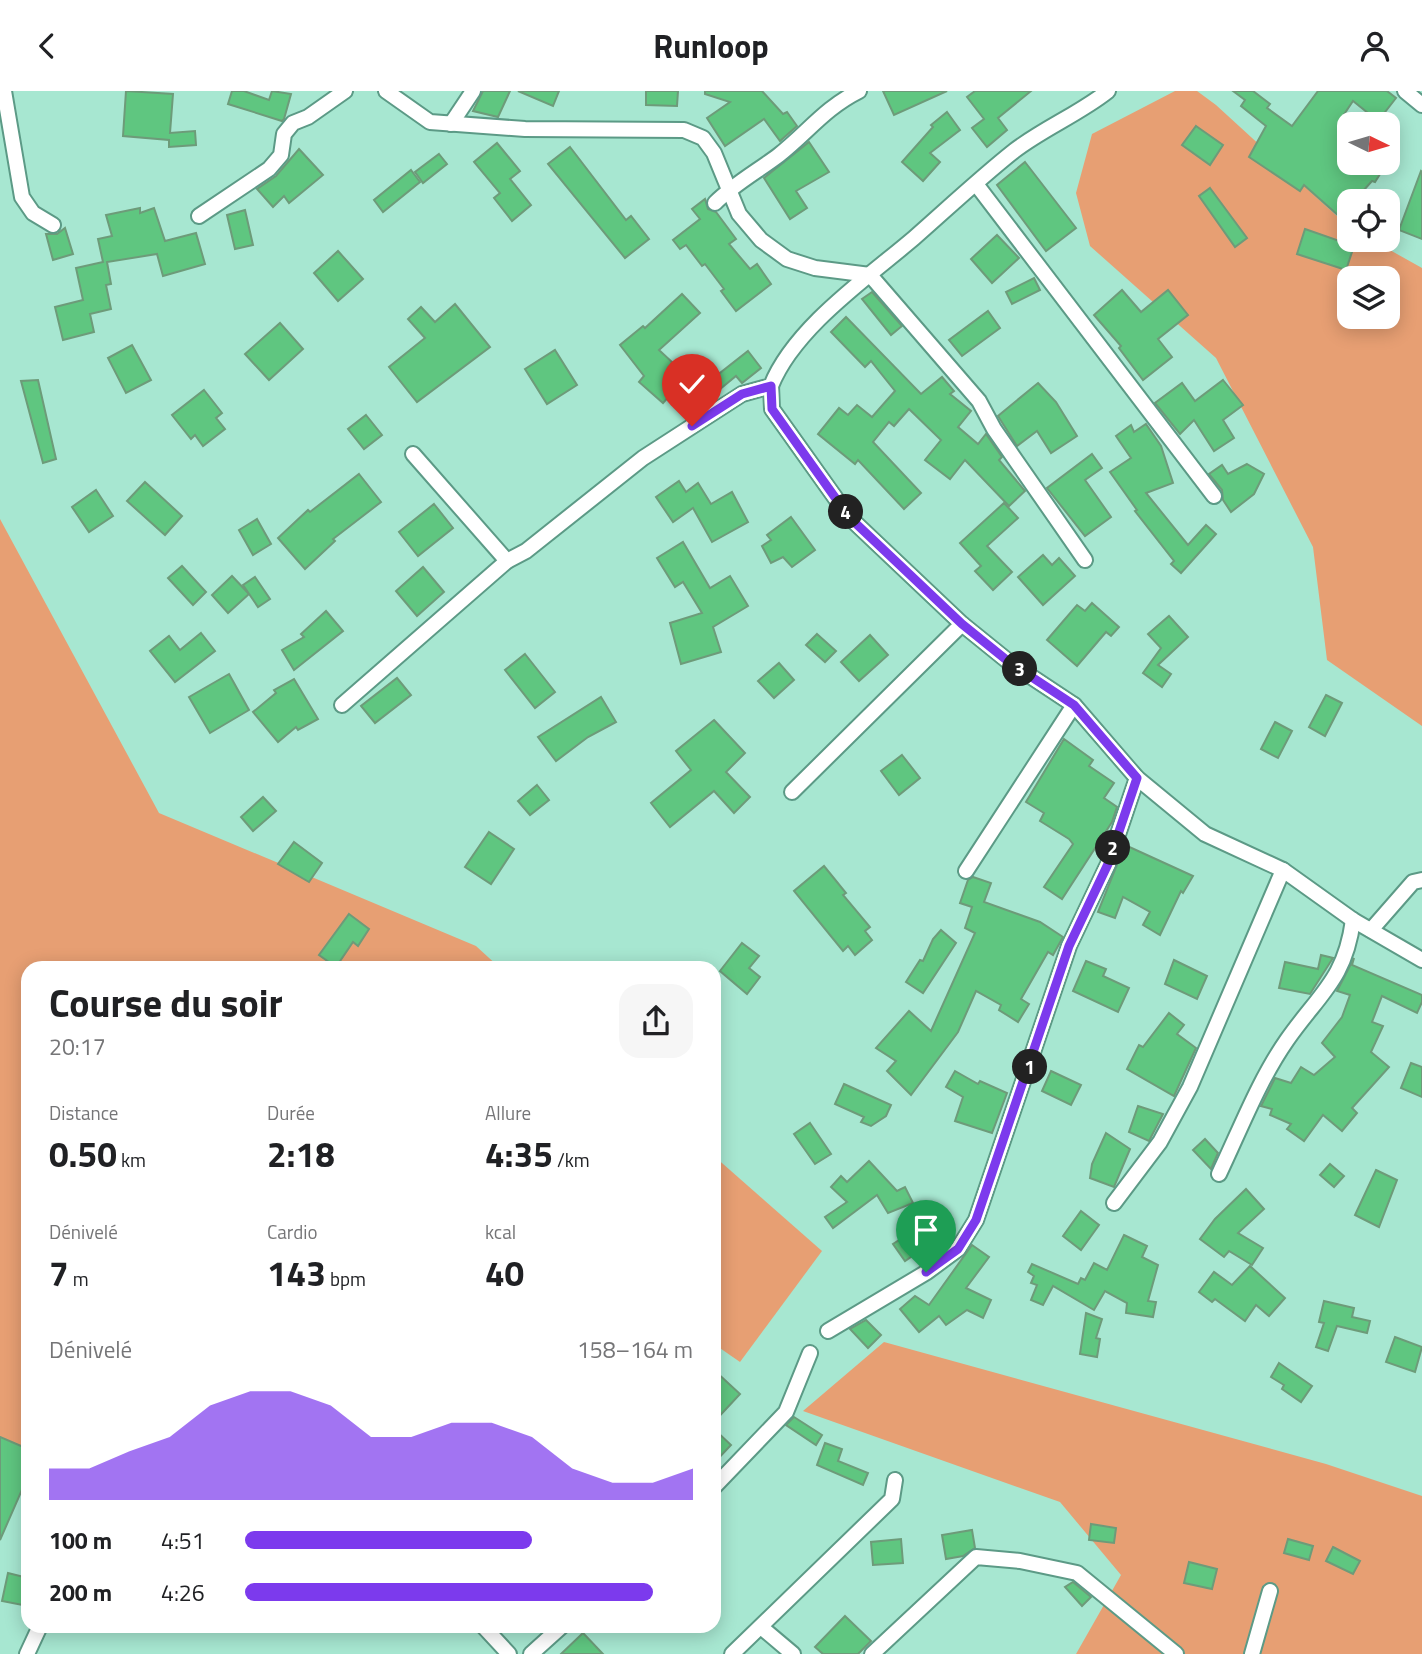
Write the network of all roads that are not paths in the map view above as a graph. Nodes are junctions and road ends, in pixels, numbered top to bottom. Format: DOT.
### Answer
graph roads {
  1 [pos="5,91"];
  2 [pos="345,91"];
  3 [pos="386,91"];
  4 [pos="473,91"];
  5 [pos="859,91"];
  6 [pos="1108,91"];
  7 [pos="1405,91"];
  8 [pos="1422,106"];
  9 [pos="451,124"];
  10 [pos="976,184"];
  11 [pos="729,189"];
  12 [pos="715,203"];
  13 [pos="199,216"];
  14 [pos="53,225"];
  15 [pos="870,275"];
  16 [pos="771,386"];
  17 [pos="413,454"];
  18 [pos="1214,496"];
  19 [pos="1086,560"];
  20 [pos="507,561"];
  21 [pos="962,624"];
  22 [pos="341,705"];
  23 [pos="1074,705"];
  24 [pos="1137,778"];
  25 [pos="792,792"];
  26 [pos="1283,870"];
  27 [pos="966,871"];
  28 [pos="1422,880"];
  29 [pos="1353,920"];
  30 [pos="1371,930"];
  31 [pos="1422,960"];
  32 [pos="1219,1174"];
  33 [pos="1114,1202"];
  34 [pos="828,1331"];
  35 [pos="810,1353"];
  36 [pos="721,1480"];
  37 [pos="895,1480"];
  38 [pos="1270,1591"];
  39 [pos="761,1627"];
  40 [pos="37,1633"];
  41 [pos="490,1633"];
  42 [pos="554,1633"];
  43 [pos="27,1654"];
  44 [pos="509,1654"];
  45 [pos="531,1654"];
  46 [pos="732,1654"];
  47 [pos="793,1654"];
  48 [pos="872,1654"];
  49 [pos="1176,1654"];
  50 [pos="1252,1654"];
  1 -- 14 [label="street"];
  2 -- 13 [label="street"];
  3 -- 9 [label="street"];
  4 -- 9 [label="street"];
  5 -- 11 [label="street"];
  6 -- 10 [label="street"];
  7 -- 8 [label="street"];
  9 -- 11 [label="street"];
  10 -- 15 [label="street"];
  10 -- 18 [label="street"];
  11 -- 12 [label="street"];
  11 -- 15 [label="street"];
  15 -- 16 [label="street"];
  15 -- 19 [label="street"];
  16 -- 20 [label="street"];
  16 -- 21 [label="street"];
  17 -- 20 [label="street"];
  20 -- 22 [label="street"];
  21 -- 23 [label="street"];
  21 -- 25 [label="street"];
  23 -- 24 [label="street"];
  23 -- 27 [label="street"];
  24 -- 26 [label="street"];
  24 -- 34 [label="street"];
  26 -- 29 [label="street"];
  26 -- 33 [label="street"];
  28 -- 30 [label="street"];
  29 -- 30 [label="street"];
  29 -- 32 [label="street"];
  30 -- 31 [label="street"];
  35 -- 36 [label="street"];
  37 -- 39 [label="street"];
  38 -- 50 [label="street"];
  39 -- 46 [label="street"];
  39 -- 47 [label="street"];
  40 -- 43 [label="street"];
  41 -- 44 [label="street"];
  42 -- 45 [label="street"];
  48 -- 49 [label="street"];
}
